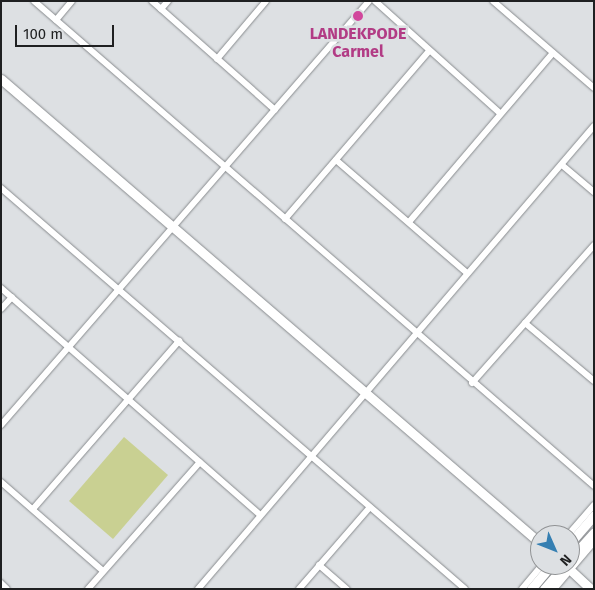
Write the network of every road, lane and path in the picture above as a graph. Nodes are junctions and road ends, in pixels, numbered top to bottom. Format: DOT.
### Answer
graph roads {
  1 [pos="34,1"];
  2 [pos="72,1"];
  3 [pos="152,1"];
  4 [pos="168,1"];
  5 [pos="266,1"];
  6 [pos="369,1"];
  7 [pos="375,1"];
  8 [pos="493,1"];
  9 [pos="161,9"];
  10 [pos="56,20"];
  11 [pos="429,50"];
  12 [pos="553,53"];
  13 [pos="217,58"];
  14 [pos="1,79"];
  15 [pos="594,88"];
  16 [pos="275,110"];
  17 [pos="500,113"];
  18 [pos="594,126"];
  19 [pos="336,160"];
  20 [pos="562,165"];
  21 [pos="226,167"];
  22 [pos="1,188"];
  23 [pos="594,192"];
  24 [pos="286,219"];
  25 [pos="409,222"];
  26 [pos="174,227"];
  27 [pos="594,245"];
  28 [pos="467,273"];
  29 [pos="1,288"];
  30 [pos="118,290"];
  31 [pos="12,297"];
  32 [pos="1,309"];
  33 [pos="525,323"];
  34 [pos="417,333"];
  35 [pos="179,341"];
  36 [pos="69,347"];
  37 [pos="594,381"];
  38 [pos="472,383"];
  39 [pos="369,392"];
  40 [pos="129,399"];
  41 [pos="1,425"];
  42 [pos="311,456"];
  43 [pos="200,462"];
  44 [pos="1,482"];
  45 [pos="594,486"];
  46 [pos="594,505"];
  47 [pos="370,507"];
  48 [pos="33,509"];
  49 [pos="259,514"];
  50 [pos="594,515"];
  51 [pos="577,525"];
  52 [pos="580,531"];
  53 [pos="594,532"];
  54 [pos="530,534"];
  55 [pos="594,542"];
  56 [pos="580,548"];
  57 [pos="580,554"];
  58 [pos="319,566"];
  59 [pos="103,571"];
  60 [pos="534,575"];
  61 [pos="543,575"];
  62 [pos="557,575"];
  63 [pos="561,575"];
  64 [pos="576,575"];
  65 [pos="1,583"];
  66 [pos="8,589"];
  67 [pos="88,589"];
  68 [pos="198,589"];
  69 [pos="299,589"];
  70 [pos="347,589"];
  71 [pos="465,589"];
  72 [pos="522,589"];
  73 [pos="531,589"];
  74 [pos="544,589"];
  75 [pos="554,589"];
  76 [pos="592,589"];
  1 -- 10 [label="street"];
  2 -- 10 [label="street"];
  3 -- 9 [label="street"];
  4 -- 9 [label="street"];
  5 -- 13 [label="street"];
  6 -- 16 [label="street"];
  7 -- 11 [label="street"];
  8 -- 12 [label="street"];
  9 -- 13 [label="street"];
  10 -- 21 [label="street"];
  11 -- 17 [label="street"];
  11 -- 19 [label="street"];
  12 -- 15 [label="street"];
  12 -- 17 [label="street"];
  13 -- 16 [label="street"];
  14 -- 26 [label="street"];
  16 -- 21 [label="street"];
  17 -- 25 [label="street"];
  18 -- 20 [label="street"];
  19 -- 24 [label="street"];
  19 -- 25 [label="street"];
  20 -- 23 [label="street"];
  20 -- 28 [label="street"];
  21 -- 24 [label="street"];
  21 -- 26 [label="street"];
  22 -- 30 [label="street"];
  24 -- 34 [label="street"];
  25 -- 28 [label="street"];
  26 -- 30 [label="street"];
  26 -- 39 [label="street"];
  27 -- 33 [label="street"];
  28 -- 34 [label="street"];
  29 -- 31 [label="street"];
  30 -- 35 [label="street"];
  30 -- 36 [label="street"];
  31 -- 32 [label="street"];
  31 -- 36 [label="street"];
  33 -- 37 [label="street"];
  33 -- 38 [label="street"];
  34 -- 38 [label="street"];
  34 -- 39 [label="street"];
  35 -- 40 [label="street"];
  35 -- 42 [label="street"];
  36 -- 40 [label="street"];
  36 -- 41 [label="street"];
  38 -- 45 [label="street"];
  39 -- 42 [label="street"];
  39 -- 54 [label="street"];
  40 -- 43 [label="street"];
  40 -- 48 [label="street"];
  42 -- 47 [label="street"];
  42 -- 49 [label="street"];
  43 -- 49 [label="street"];
  43 -- 59 [label="street"];
  44 -- 48 [label="street"];
  46 -- 51 [label="street"];
  47 -- 58 [label="street"];
  47 -- 71 [label="street"];
  48 -- 59 [label="street"];
  49 -- 68 [label="street"];
  50 -- 52 [label="street"];
  53 -- 56 [label="street"];
  55 -- 57 [label="street"];
  58 -- 69 [label="street"];
  58 -- 70 [label="street"];
  59 -- 67 [label="street"];
  60 -- 72 [label="street"];
  61 -- 73 [label="street"];
  62 -- 74 [label="street"];
  63 -- 75 [label="street"];
  64 -- 76 [label="street"];
  65 -- 66 [label="street"];
}
